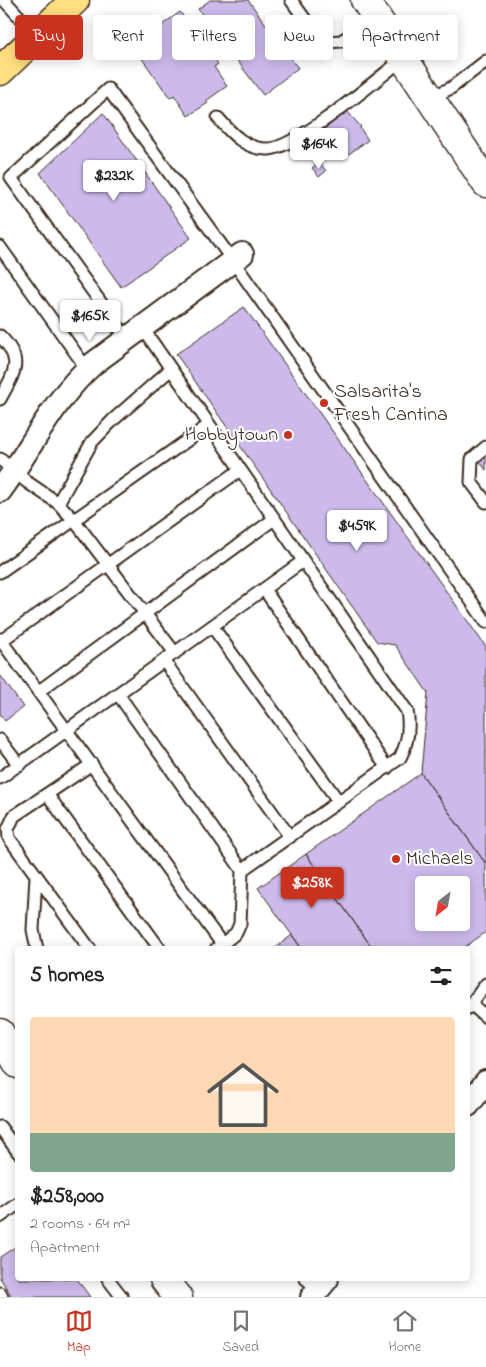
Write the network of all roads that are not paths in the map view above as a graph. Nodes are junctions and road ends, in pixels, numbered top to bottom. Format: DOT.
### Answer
graph roads {
  1 [pos="4,0"];
  2 [pos="75,0"];
  3 [pos="291,0"];
  4 [pos="371,9"];
  5 [pos="18,15"];
  6 [pos="59,15"];
  7 [pos="15,57"];
  8 [pos="403,60"];
  9 [pos="486,61"];
  10 [pos="0,71"];
  11 [pos="428,99"];
  12 [pos="218,118"];
  13 [pos="486,184"];
  14 [pos="0,247"];
  15 [pos="237,258"];
  16 [pos="134,333"];
  17 [pos="0,336"];
  18 [pos="87,369"];
  19 [pos="171,369"];
  20 [pos="0,399"];
  21 [pos="209,425"];
  22 [pos="486,447"];
  23 [pos="7,465"];
  24 [pos="240,470"];
  25 [pos="0,491"];
  26 [pos="486,502"];
  27 [pos="58,503"];
  28 [pos="274,519"];
  29 [pos="74,520"];
  30 [pos="303,561"];
  31 [pos="107,563"];
  32 [pos="0,572"];
  33 [pos="264,589"];
  34 [pos="145,614"];
  35 [pos="486,622"];
  36 [pos="212,626"];
  37 [pos="1,640"];
  38 [pos="174,653"];
  39 [pos="164,661"];
  40 [pos="39,691"];
  41 [pos="118,694"];
  42 [pos="68,730"];
  43 [pos="0,740"];
  44 [pos="92,764"];
  45 [pos="19,765"];
  46 [pos="387,768"];
  47 [pos="0,778"];
  48 [pos="47,794"];
  49 [pos="339,802"];
  50 [pos="290,837"];
  51 [pos="242,870"];
  52 [pos="36,876"];
  53 [pos="37,946"];
  54 [pos="88,946"];
  55 [pos="158,946"];
  56 [pos="219,946"];
  57 [pos="486,984"];
  58 [pos="470,1005"];
  59 [pos="470,1007"];
  60 [pos="486,1017"];
  61 [pos="0,1033"];
  62 [pos="15,1059"];
  63 [pos="486,1082"];
  64 [pos="470,1102"];
  65 [pos="0,1127"];
  66 [pos="15,1148"];
  67 [pos="15,1206"];
  68 [pos="0,1217"];
  69 [pos="110,1281"];
  70 [pos="166,1281"];
  71 [pos="0,1294"];
  72 [pos="2,1297"];
  73 [pos="122,1297"];
  74 [pos="178,1297"];
  1 -- 5 [label="lane"];
  2 -- 6 [label="main road"];
  3 -- 4 [label="lane"];
  7 -- 10 [label="main road"];
  8 -- 11 [label="street"];
  8 -- 12 [label="lane"];
  9 -- 11 [label="lane"];
  11 -- 13 [label="street"];
  14 -- 18 [label="lane"];
  15 -- 16 [label="street"];
  15 -- 16 [label="lane"];
  15 -- 35 [label="lane"];
  16 -- 18 [label="street"];
  16 -- 19 [label="lane"];
  17 -- 20 [label="lane"];
  18 -- 23 [label="street"];
  19 -- 21 [label="lane"];
  19 -- 27 [label="lane"];
  21 -- 24 [label="lane"];
  21 -- 29 [label="lane"];
  22 -- 26 [label="lane"];
  23 -- 25 [label="street"];
  23 -- 27 [label="lane"];
  24 -- 28 [label="lane"];
  24 -- 31 [label="lane"];
  27 -- 29 [label="lane"];
  28 -- 30 [label="lane"];
  28 -- 34 [label="lane"];
  29 -- 31 [label="lane"];
  29 -- 32 [label="lane"];
  30 -- 33 [label="lane"];
  30 -- 46 [label="lane"];
  31 -- 34 [label="lane"];
  31 -- 37 [label="lane"];
  33 -- 36 [label="lane"];
  33 -- 46 [label="lane"];
  34 -- 38 [label="lane"];
  34 -- 40 [label="lane"];
  36 -- 38 [label="lane"];
  36 -- 49 [label="lane"];
  37 -- 40 [label="lane"];
  38 -- 39 [label="lane"];
  39 -- 41 [label="lane"];
  39 -- 50 [label="lane"];
  40 -- 42 [label="lane"];
  41 -- 42 [label="lane"];
  41 -- 51 [label="lane"];
  42 -- 44 [label="lane"];
  42 -- 45 [label="lane"];
  43 -- 45 [label="lane"];
  44 -- 48 [label="lane"];
  44 -- 56 [label="lane"];
  45 -- 47 [label="lane"];
  46 -- 49 [label="lane"];
  48 -- 52 [label="lane"];
  48 -- 55 [label="lane"];
  49 -- 50 [label="lane"];
  50 -- 51 [label="lane"];
  51 -- 56 [label="lane"];
  52 -- 53 [label="lane"];
  52 -- 54 [label="lane"];
  57 -- 58 [label="lane"];
  59 -- 60 [label="lane"];
  61 -- 62 [label="street"];
  63 -- 64 [label="street"];
  65 -- 66 [label="lane"];
  67 -- 68 [label="lane"];
  69 -- 73 [label="lane"];
  70 -- 74 [label="street"];
  71 -- 72 [label="lane"];
}
